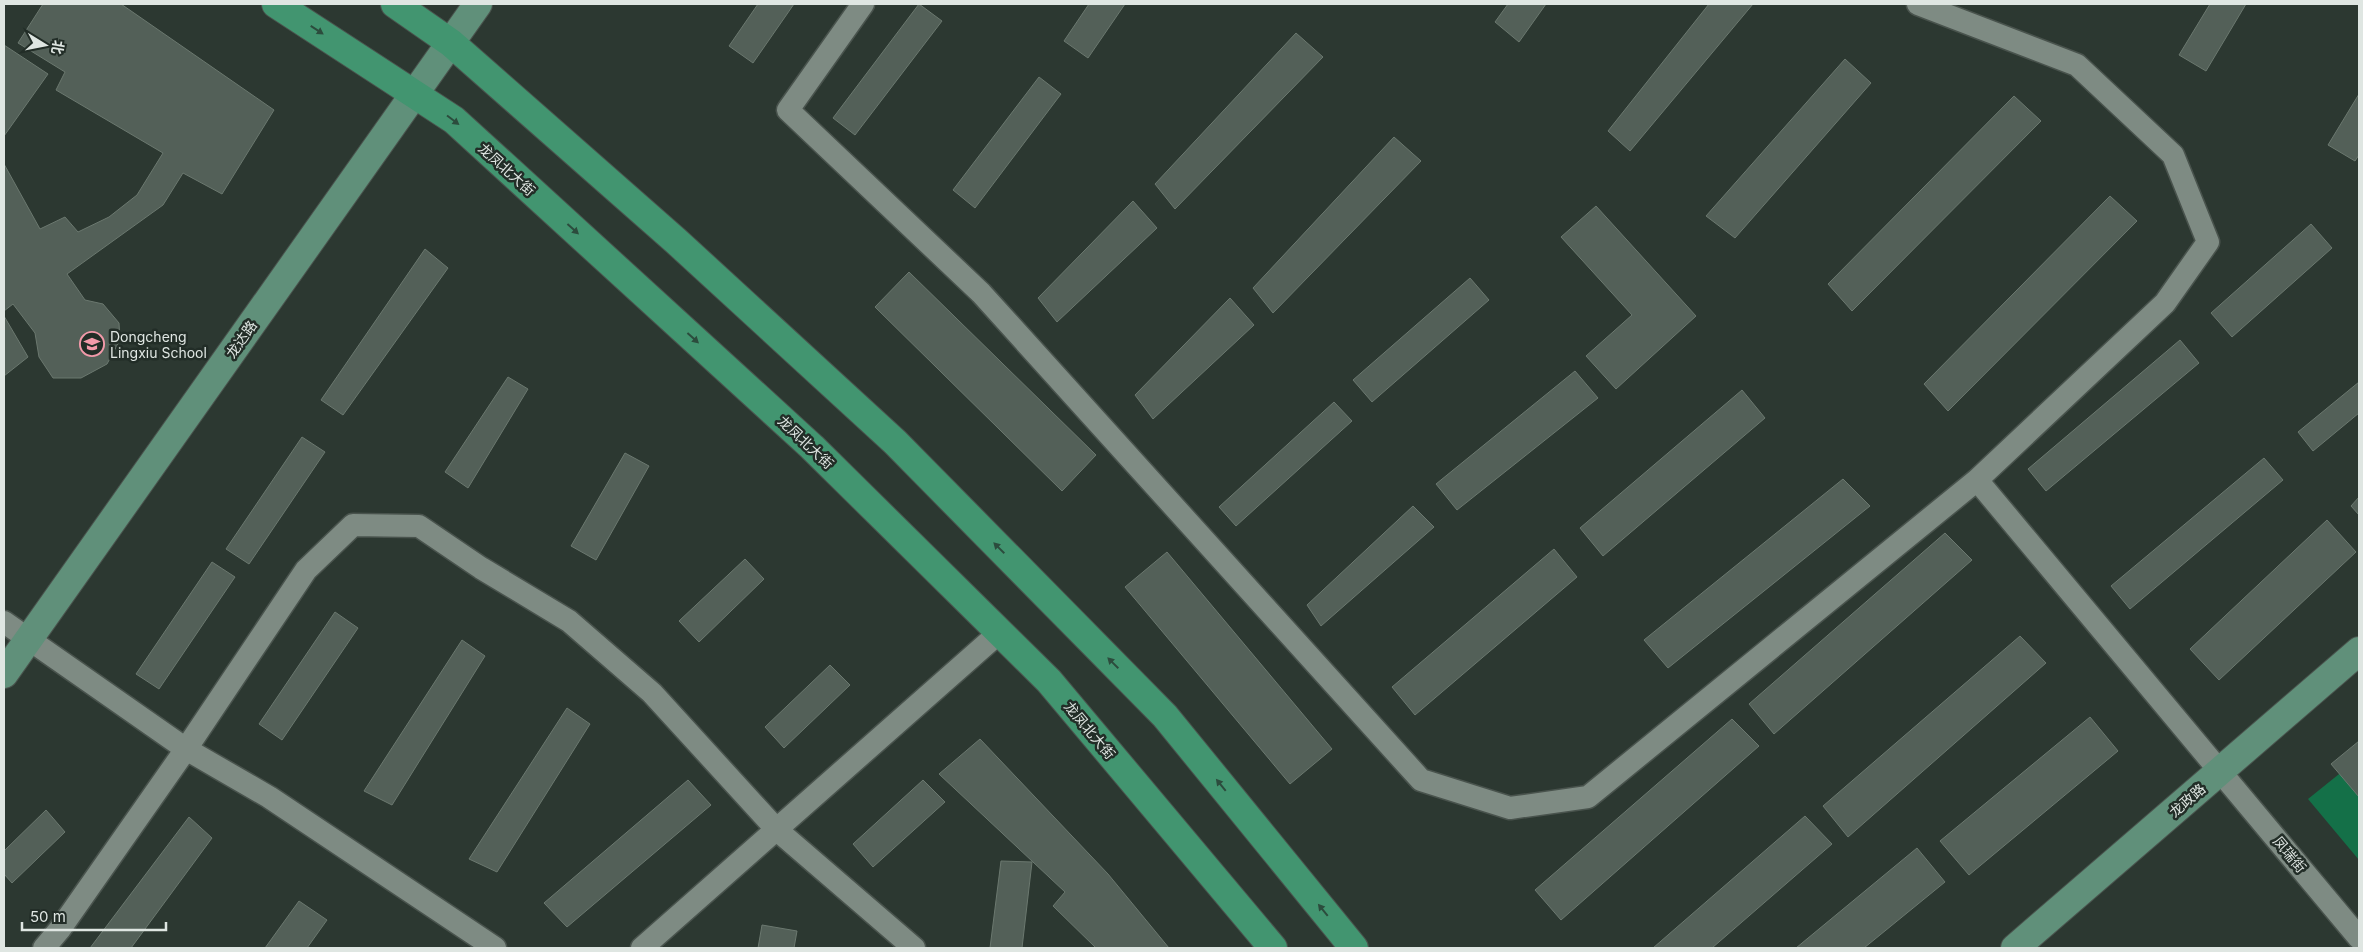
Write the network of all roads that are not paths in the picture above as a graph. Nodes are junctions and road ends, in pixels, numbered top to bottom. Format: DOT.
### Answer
graph roads {
  1 [pos="276,4"];
  2 [pos="395,4"];
  3 [pos="478,4"];
  4 [pos="863,4"];
  5 [pos="1918,4"];
  6 [pos="451,43"];
  7 [pos="414,94"];
  8 [pos="1977,480"];
  9 [pos="4,622"];
  10 [pos="1000,632"];
  11 [pos="28,640"];
  12 [pos="2359,651"];
  13 [pos="4,674"];
  14 [pos="186,749"];
  15 [pos="2221,771"];
  16 [pos="776,830"];
  17 [pos="2359,938"];
  18 [pos="44,948"];
  19 [pos="495,948"];
  20 [pos="642,948"];
  21 [pos="914,948"];
  22 [pos="1273,948"];
  23 [pos="1354,948"];
  24 [pos="2015,948"];
  1 -- 7 [label="main road, 龙凤北大街, one-way"];
  2 -- 6 [label="main road"];
  3 -- 6 [label="street, 龙达路"];
  4 -- 8 [label="street"];
  5 -- 8 [label="street"];
  6 -- 7 [label="street, 龙达路"];
  23 -- 6 [label="main road, one-way"];
  7 -- 10 [label="main road, 龙凤北大街, one-way"];
  7 -- 11 [label="street, 龙达路"];
  8 -- 15 [label="street, 凤瑞街"];
  9 -- 11 [label="street"];
  10 -- 16 [label="street"];
  10 -- 22 [label="main road, 龙凤北大街"];
  11 -- 13 [label="street, 龙达路"];
  11 -- 14 [label="street"];
  12 -- 15 [label="street, 龙政路"];
  14 -- 16 [label="street"];
  14 -- 18 [label="street"];
  14 -- 19 [label="street"];
  15 -- 17 [label="street, 凤瑞街"];
  15 -- 24 [label="street, 龙政路"];
  16 -- 20 [label="street"];
  16 -- 21 [label="street"];
}
